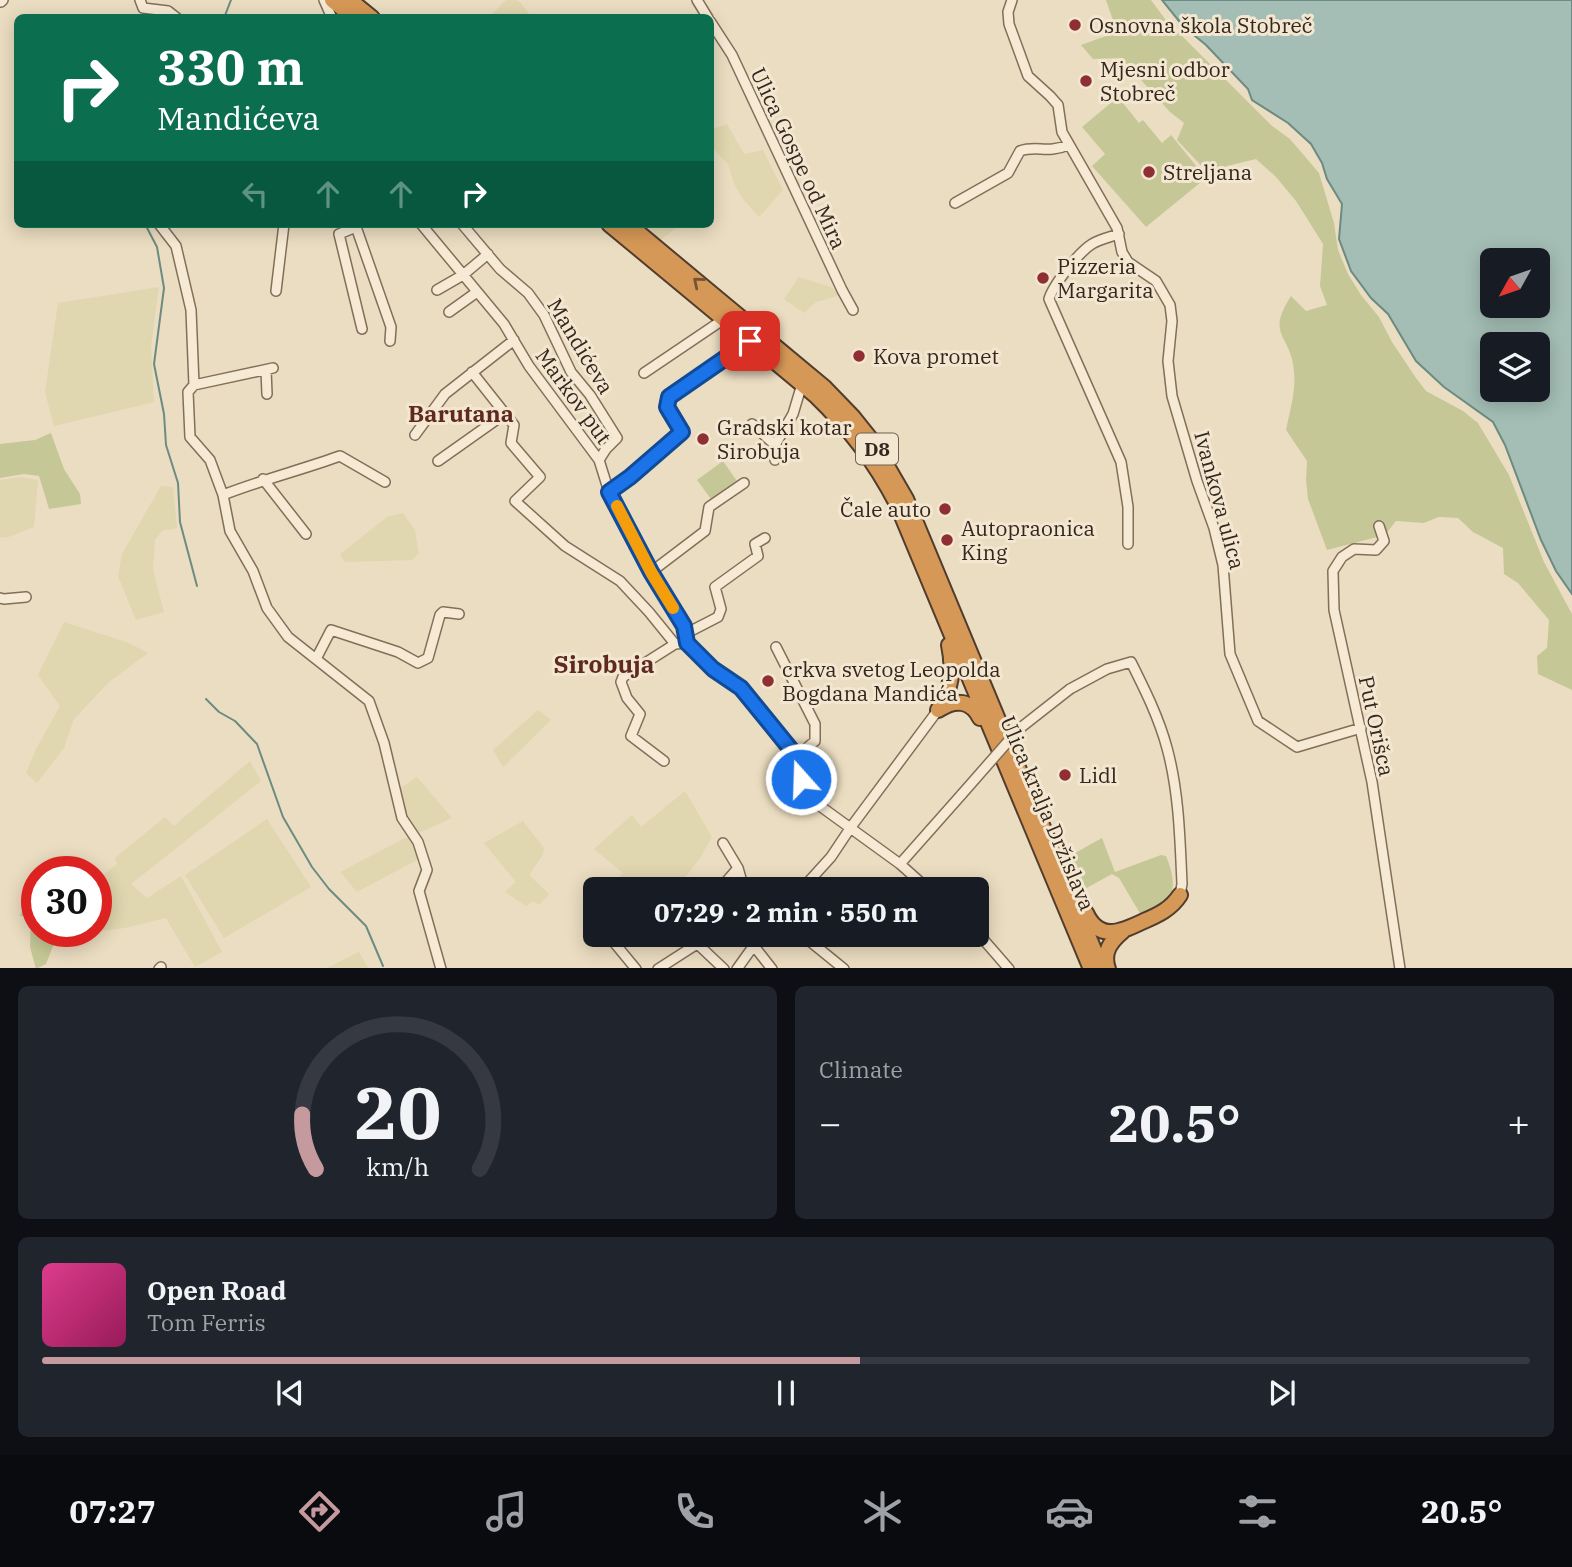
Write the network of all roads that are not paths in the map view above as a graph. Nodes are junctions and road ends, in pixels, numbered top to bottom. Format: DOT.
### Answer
graph roads {
  1 [pos="140,0"];
  2 [pos="332,0"];
  3 [pos="350,0"];
  4 [pos="1012,0"];
  5 [pos="172,14"];
  6 [pos="349,14"];
  7 [pos="367,14"];
  8 [pos="714,27"];
  9 [pos="1068,145"];
  10 [pos="956,203"];
  11 [pos="162,228"];
  12 [pos="284,228"];
  13 [pos="350,228"];
  14 [pos="357,228"];
  15 [pos="424,228"];
  16 [pos="465,228"];
  17 [pos="614,228"];
  18 [pos="633,228"];
  19 [pos="1119,233"];
  20 [pos="488,254"];
  21 [pos="463,275"];
  22 [pos="438,290"];
  23 [pos="276,291"];
  24 [pos="477,292"];
  25 [pos="853,310"];
  26 [pos="449,312"];
  27 [pos="724,319"];
  28 [pos="362,329"];
  29 [pos="514,340"];
  30 [pos="390,341"];
  31 [pos="750,341"];
  32 [pos="472,372"];
  33 [pos="644,373"];
  34 [pos="194,384"];
  35 [pos="802,384"];
  36 [pos="267,394"];
  37 [pos="503,415"];
  38 [pos="752,424"];
  39 [pos="415,435"];
  40 [pos="775,444"];
  41 [pos="599,460"];
  42 [pos="775,460"];
  43 [pos="438,461"];
  44 [pos="263,479"];
  45 [pos="385,482"];
  46 [pos="744,483"];
  47 [pos="609,492"];
  48 [pos="223,495"];
  49 [pos="1379,526"];
  50 [pos="306,534"];
  51 [pos="765,538"];
  52 [pos="1128,544"];
  53 [pos="651,572"];
  54 [pos="0,597"];
  55 [pos="26,597"];
  56 [pos="459,614"];
  57 [pos="946,622"];
  58 [pos="686,638"];
  59 [pos="675,644"];
  60 [pos="776,647"];
  61 [pos="316,659"];
  62 [pos="938,710"];
  63 [pos="1361,728"];
  64 [pos="995,741"];
  65 [pos="796,758"];
  66 [pos="664,761"];
  67 [pos="851,827"];
  68 [pos="723,843"];
  69 [pos="900,864"];
  70 [pos="738,869"];
  71 [pos="731,877"];
  72 [pos="740,877"];
  73 [pos="813,877"];
  74 [pos="915,877"];
  75 [pos="1065,880"];
  76 [pos="1180,895"];
  77 [pos="1123,931"];
  78 [pos="989,946"];
  79 [pos="618,947"];
  80 [pos="692,947"];
  81 [pos="700,947"];
  82 [pos="753,947"];
  83 [pos="755,947"];
  84 [pos="817,947"];
  85 [pos="441,968"];
  86 [pos="636,968"];
  87 [pos="658,968"];
  88 [pos="724,968"];
  89 [pos="737,968"];
  90 [pos="772,968"];
  91 [pos="844,968"];
  92 [pos="1009,968"];
  93 [pos="1091,968"];
  94 [pos="1102,968"];
  95 [pos="1108,968"];
  96 [pos="1400,968"];
  1 -- 5 [label="street"];
  2 -- 6 [label="highway"];
  3 -- 7 [label="highway"];
  4 -- 9 [label="street, Ivankova ulica"];
  8 -- 25 [label="street, Ulica Gospe od Mira"];
  9 -- 10 [label="street"];
  9 -- 19 [label="street, Ivankova ulica"];
  11 -- 34 [label="street"];
  12 -- 23 [label="street"];
  13 -- 28 [label="street"];
  14 -- 30 [label="street"];
  15 -- 21 [label="street, Markov put"];
  16 -- 20 [label="street, Mandićeva"];
  17 -- 27 [label="highway, Ulica kralja Držislava / D8"];
  75 -- 18 [label="highway, Ulica kralja Držislava / D8, one-way"];
  19 -- 52 [label="street"];
  19 -- 63 [label="street, Ivankova ulica"];
  20 -- 21 [label="street"];
  20 -- 41 [label="street, Mandićeva"];
  21 -- 22 [label="street"];
  21 -- 24 [label="street, Markov put"];
  24 -- 26 [label="street"];
  24 -- 29 [label="street, Markov put"];
  27 -- 31 [label="highway, Ulica kralja Držislava / D8"];
  27 -- 33 [label="street"];
  29 -- 32 [label="street"];
  29 -- 41 [label="street, Markov put"];
  31 -- 35 [label="highway, Ulica kralja Držislava / D8"];
  31 -- 47 [label="street"];
  32 -- 37 [label="street"];
  32 -- 39 [label="street"];
  34 -- 36 [label="street"];
  34 -- 48 [label="street"];
  35 -- 40 [label="street"];
  35 -- 57 [label="highway, Ulica kralja Držislava / D8"];
  37 -- 43 [label="street"];
  37 -- 59 [label="street"];
  38 -- 40 [label="street"];
  40 -- 42 [label="street"];
  41 -- 47 [label="street, Markov put"];
  44 -- 45 [label="street"];
  44 -- 48 [label="street"];
  44 -- 50 [label="street"];
  46 -- 53 [label="street"];
  47 -- 53 [label="street, Markov put"];
  48 -- 61 [label="street"];
  49 -- 63 [label="street, Put Orišca"];
  51 -- 58 [label="street"];
  53 -- 58 [label="street, Markov put"];
  54 -- 55 [label="street"];
  56 -- 61 [label="street"];
  57 -- 62 [label="highway"];
  57 -- 64 [label="highway, Ulica kralja Držislava / D8"];
  58 -- 59 [label="street"];
  58 -- 65 [label="street, Markov put"];
  59 -- 66 [label="street"];
  60 -- 65 [label="street"];
  61 -- 85 [label="street"];
  62 -- 64 [label="highway"];
  62 -- 67 [label="street"];
  63 -- 96 [label="street, Put Orišca"];
  64 -- 93 [label="highway, Ulica kralja Držislava / D8"];
  65 -- 67 [label="street, Markov put"];
  67 -- 69 [label="street, Markov put"];
  67 -- 73 [label="street"];
  68 -- 70 [label="street"];
  69 -- 74 [label="street, Markov put"];
  69 -- 76 [label="street, bridge"];
  70 -- 71 [label="street"];
  70 -- 72 [label="street"];
  75 -- 77 [label="highway"];
  75 -- 94 [label="highway, Ulica kralja Držislava / D8"];
  76 -- 77 [label="highway"];
  77 -- 95 [label="highway"];
  78 -- 92 [label="street"];
  79 -- 86 [label="street"];
  80 -- 87 [label="street"];
  81 -- 88 [label="street"];
  82 -- 89 [label="street"];
  83 -- 90 [label="street"];
  84 -- 91 [label="street"];
}
